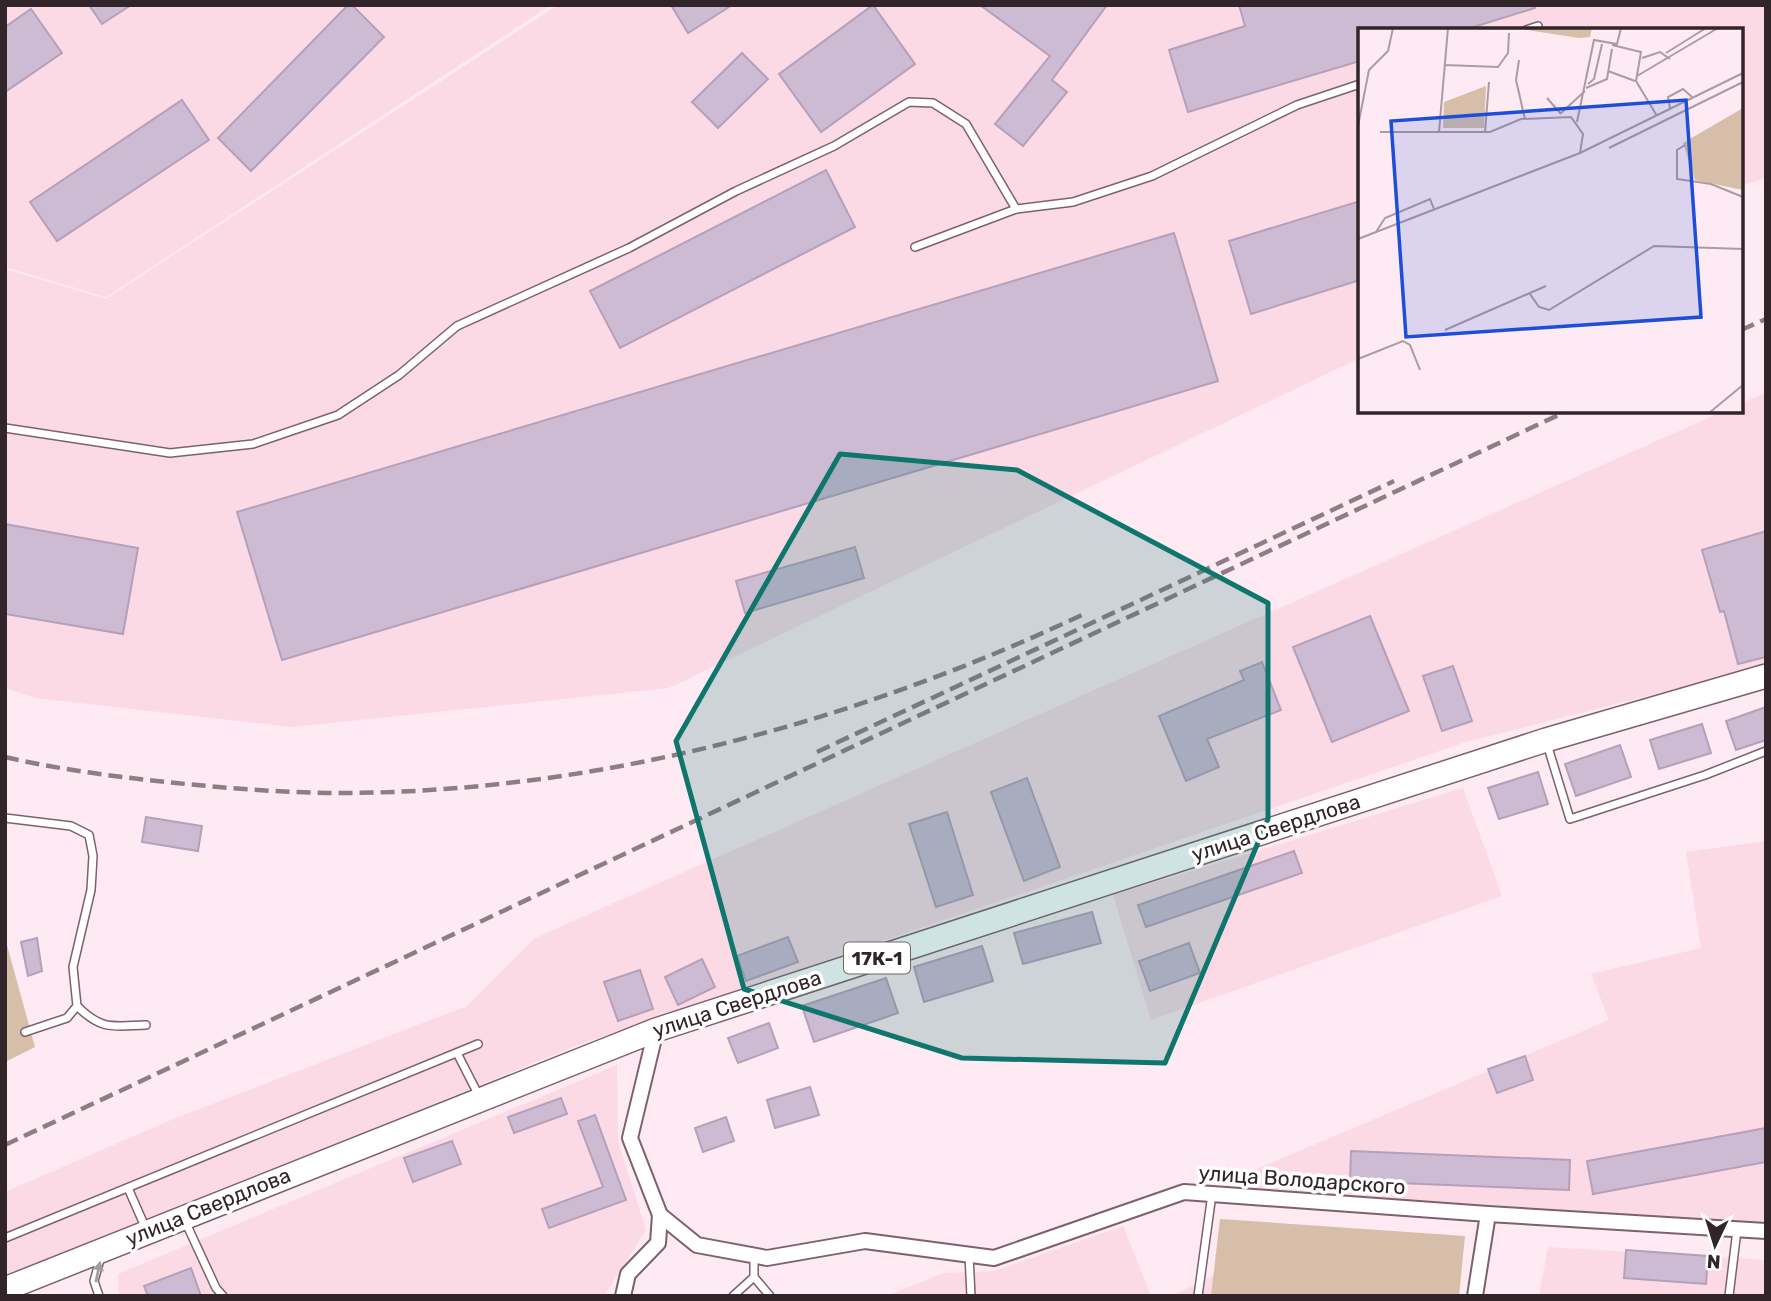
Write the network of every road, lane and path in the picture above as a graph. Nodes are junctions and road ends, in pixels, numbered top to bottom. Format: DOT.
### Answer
graph roads {
  1 [pos="1538,26"];
  2 [pos="1532,28"];
  3 [pos="1358,85"];
  4 [pos="1016,209"];
  5 [pos="915,247"];
  6 [pos="5,428"];
  7 [pos="1766,676"];
  8 [pos="1546,740"];
  9 [pos="1766,751"];
  10 [pos="5,818"];
  11 [pos="77,1006"];
  12 [pos="146,1025"];
  13 [pos="656,1030"];
  14 [pos="25,1032"];
  15 [pos="478,1044"];
  16 [pos="457,1053"];
  17 [pos="480,1100"];
  18 [pos="128,1188"];
  19 [pos="1212,1194"];
  20 [pos="1488,1214"];
  21 [pos="660,1215"];
  22 [pos="183,1217"];
  23 [pos="1737,1230"];
  24 [pos="147,1231"];
  25 [pos="1766,1231"];
  26 [pos="5,1238"];
  27 [pos="103,1249"];
  28 [pos="969,1255"];
  29 [pos="754,1256"];
  30 [pos="754,1277"];
  31 [pos="5,1289"];
  32 [pos="99,1296"];
  33 [pos="223,1296"];
  34 [pos="623,1296"];
  35 [pos="733,1296"];
  36 [pos="770,1296"];
  37 [pos="971,1296"];
  38 [pos="1198,1296"];
  39 [pos="1475,1296"];
  40 [pos="1729,1296"];
  1 -- 2 [label="lane"];
  3 -- 4 [label="lane"];
  4 -- 5 [label="lane"];
  4 -- 6 [label="lane"];
  7 -- 8 [label="main road, улица Свердлова / 17К-1"];
  8 -- 9 [label="lane"];
  8 -- 13 [label="main road, улица Свердлова / 17К-1"];
  10 -- 11 [label="lane"];
  11 -- 12 [label="lane"];
  11 -- 14 [label="lane"];
  13 -- 17 [label="main road, улица Свердлова / 17К-1"];
  13 -- 21 [label="street, улица Володарского"];
  15 -- 16 [label="lane"];
  16 -- 17 [label="lane"];
  16 -- 18 [label="lane"];
  17 -- 22 [label="main road, улица Свердлова / 17К-1"];
  18 -- 24 [label="lane"];
  18 -- 26 [label="lane"];
  19 -- 20 [label="street, улица Володарского"];
  19 -- 28 [label="street, улица Володарского"];
  19 -- 38 [label="lane"];
  20 -- 23 [label="street, улица Володарского"];
  20 -- 39 [label="street"];
  21 -- 29 [label="street, улица Володарского"];
  21 -- 34 [label="street"];
  22 -- 24 [label="main road, улица Свердлова / 17К-1"];
  22 -- 33 [label="lane"];
  23 -- 25 [label="street, улица Володарского"];
  23 -- 40 [label="lane"];
  24 -- 27 [label="main road, улица Свердлова / 17К-1"];
  27 -- 31 [label="main road, улица Свердлова / 17К-1"];
  32 -- 27 [label="lane, one-way"];
  28 -- 29 [label="street, улица Володарского"];
  28 -- 37 [label="lane"];
  29 -- 30 [label="lane"];
  30 -- 35 [label="lane"];
  30 -- 36 [label="lane"];
}
